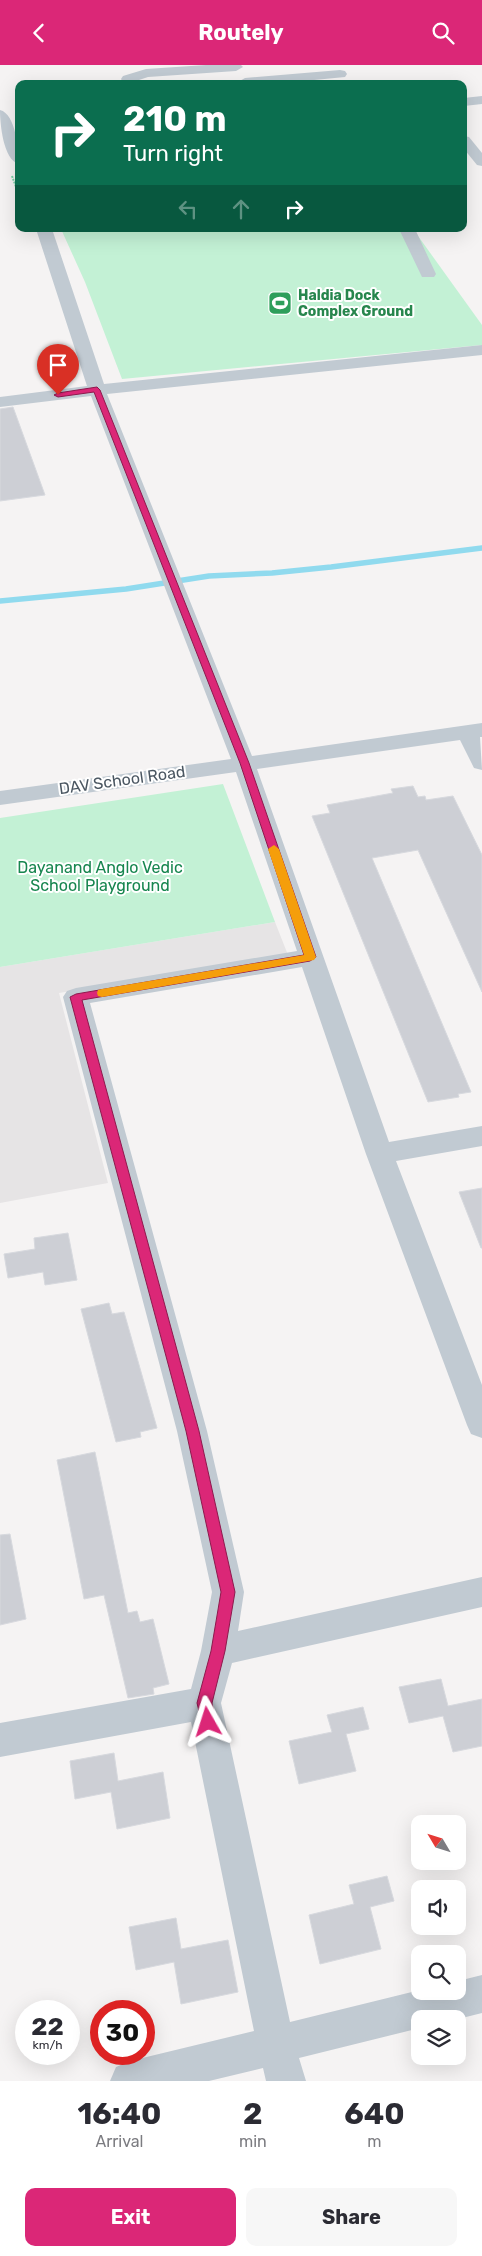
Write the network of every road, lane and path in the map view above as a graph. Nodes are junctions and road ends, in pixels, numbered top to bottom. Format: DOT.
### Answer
graph roads {
  1 [pos="236,66"];
  2 [pos="340,74"];
  3 [pos="129,80"];
  4 [pos="243,80"];
  5 [pos="277,80"];
  6 [pos="482,100"];
  7 [pos="467,102"];
  8 [pos="0,114"];
  9 [pos="467,144"];
  10 [pos="15,150"];
  11 [pos="482,162"];
  12 [pos="45,232"];
  13 [pos="408,232"];
  14 [pos="428,274"];
  15 [pos="482,350"];
  16 [pos="97,390"];
  17 [pos="0,403"];
  18 [pos="475,731"];
  19 [pos="244,763"];
  20 [pos="482,763"];
  21 [pos="0,798"];
  22 [pos="310,957"];
  23 [pos="482,1136"];
  24 [pos="380,1154"];
  25 [pos="482,1425"];
  26 [pos="482,1592"];
  27 [pos="218,1651"];
  28 [pos="204,1703"];
  29 [pos="0,1740"];
  30 [pos="482,1994"];
  31 [pos="276,2045"];
  32 [pos="130,2081"];
  33 [pos="286,2081"];
  1 -- 3 [label="street"];
  1 -- 4 [label="street"];
  2 -- 5 [label="street"];
  6 -- 7 [label="street"];
  8 -- 10 [label="street"];
  9 -- 11 [label="street"];
  12 -- 16 [label="street"];
  13 -- 14 [label="street"];
  15 -- 16 [label="street"];
  16 -- 17 [label="street"];
  16 -- 19 [label="street"];
  18 -- 19 [label="street, DAV School Road"];
  18 -- 20 [label="street"];
  19 -- 21 [label="street, DAV School Road"];
  19 -- 22 [label="street"];
  22 -- 24 [label="street"];
  22 -- 27 [label="street"];
  23 -- 24 [label="street"];
  24 -- 25 [label="street"];
  26 -- 27 [label="street"];
  27 -- 28 [label="street"];
  28 -- 29 [label="street"];
  28 -- 31 [label="street"];
  30 -- 31 [label="street"];
  31 -- 32 [label="street"];
  31 -- 33 [label="street"];
}
